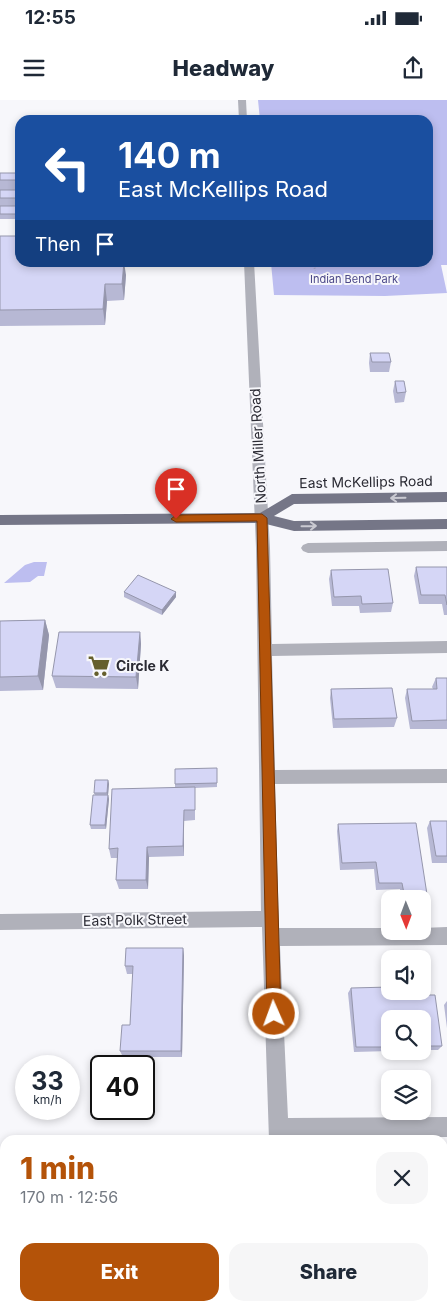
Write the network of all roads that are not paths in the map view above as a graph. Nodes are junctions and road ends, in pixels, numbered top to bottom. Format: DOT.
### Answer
graph roads {
  1 [pos="242,100"];
  2 [pos="243,115"];
  3 [pos="249,267"];
  4 [pos="447,497"];
  5 [pos="262,518"];
  6 [pos="0,520"];
  7 [pos="447,524"];
  8 [pos="447,546"];
  9 [pos="308,548"];
  10 [pos="447,647"];
  11 [pos="265,650"];
  12 [pos="447,776"];
  13 [pos="268,777"];
  14 [pos="270,919"];
  15 [pos="0,922"];
  16 [pos="447,936"];
  17 [pos="271,937"];
  18 [pos="447,1127"];
  19 [pos="279,1134"];
  1 -- 2 [label="street"];
  3 -- 5 [label="street, North Miller Road"];
  4 -- 5 [label="main road, East McKellips Road, one-way"];
  5 -- 6 [label="main road"];
  5 -- 7 [label="main road, one-way"];
  5 -- 11 [label="street, North Miller Road"];
  8 -- 9 [label="street"];
  10 -- 11 [label="street"];
  11 -- 13 [label="street, North Miller Road"];
  12 -- 13 [label="street"];
  13 -- 14 [label="street, North Miller Road"];
  14 -- 15 [label="street, East Polk Street"];
  14 -- 17 [label="street, North Miller Road"];
  16 -- 17 [label="street"];
  17 -- 19 [label="street, North Miller Road"];
  18 -- 19 [label="street"];
}
